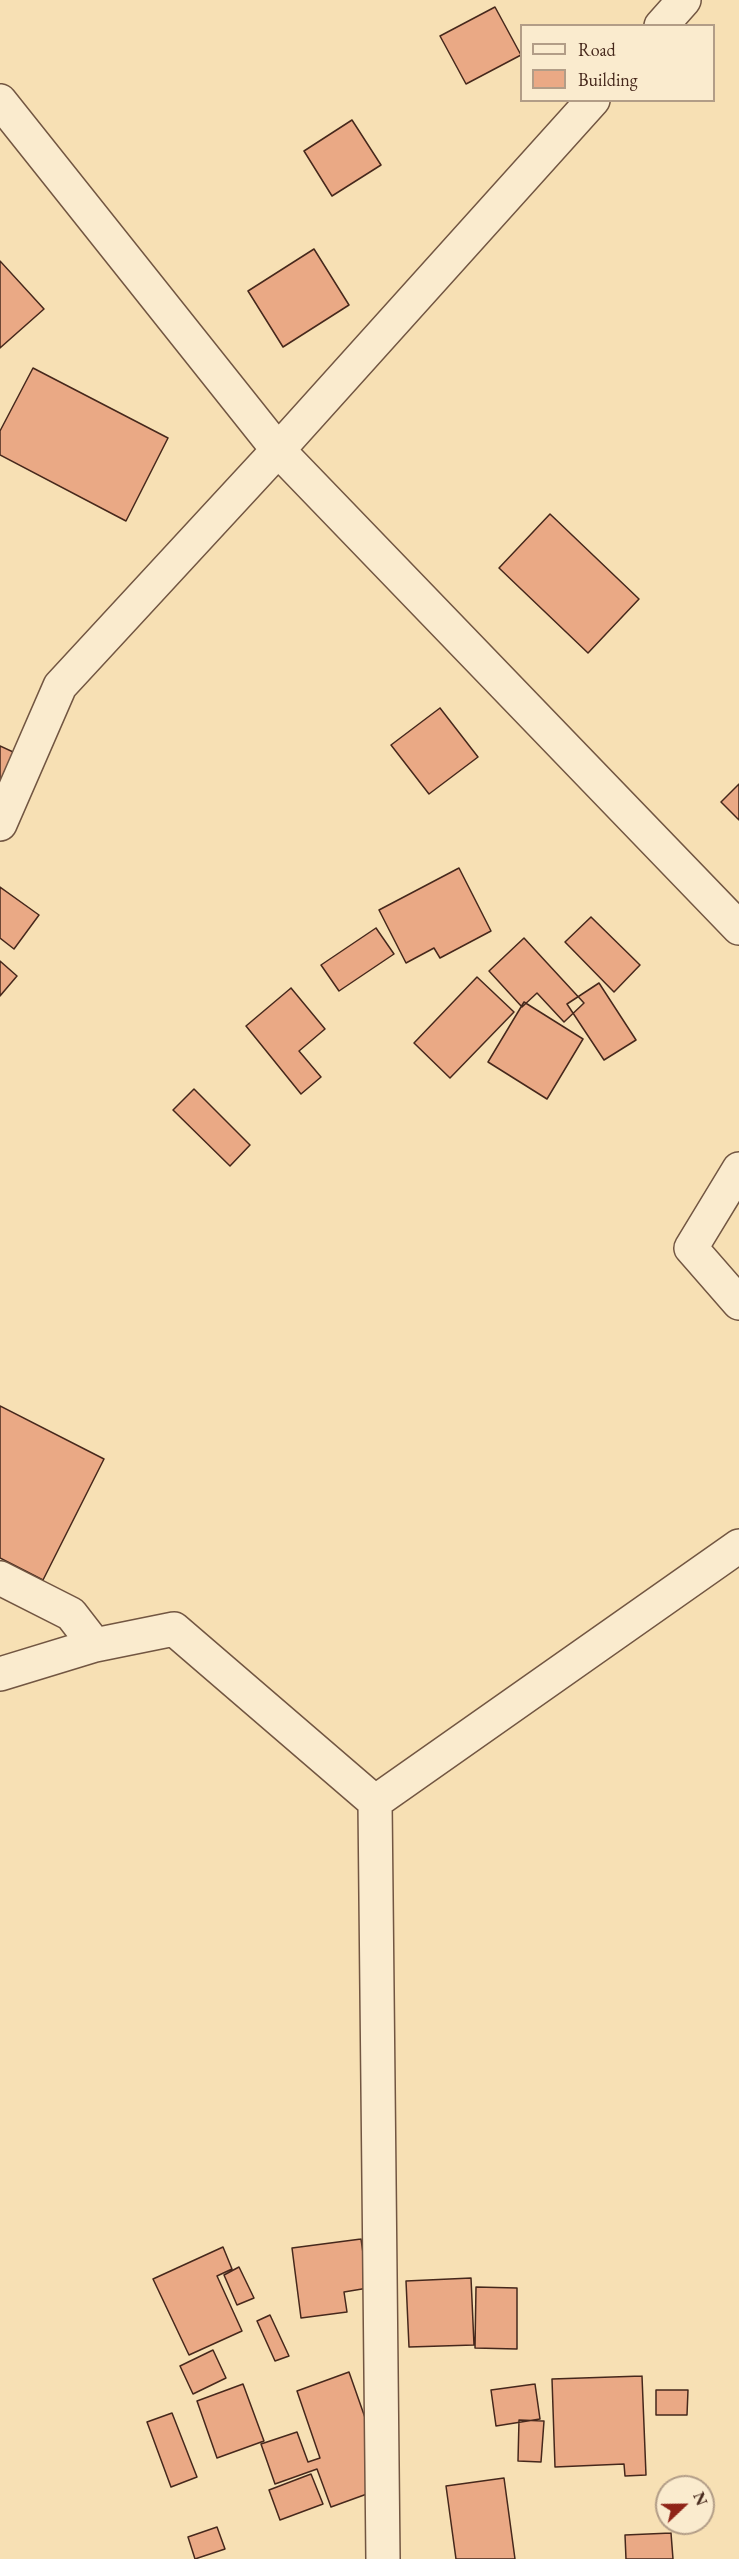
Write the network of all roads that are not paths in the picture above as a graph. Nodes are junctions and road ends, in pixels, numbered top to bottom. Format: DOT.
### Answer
graph roads {
  1 [pos="684,0"];
  2 [pos="663,24"];
  3 [pos="0,101"];
  4 [pos="591,102"];
  5 [pos="278,450"];
  6 [pos="0,824"];
  7 [pos="739,928"];
  8 [pos="739,1169"];
  9 [pos="739,1303"];
  10 [pos="739,1546"];
  11 [pos="0,1578"];
  12 [pos="95,1645"];
  13 [pos="0,1674"];
  14 [pos="375,1802"];
  15 [pos="383,2559"];
  1 -- 2 [label="street"];
  3 -- 5 [label="street"];
  4 -- 5 [label="street"];
  5 -- 6 [label="street"];
  5 -- 7 [label="street"];
  8 -- 9 [label="street"];
  10 -- 14 [label="street"];
  11 -- 12 [label="street"];
  12 -- 13 [label="street"];
  12 -- 14 [label="street"];
  14 -- 15 [label="street"];
}
